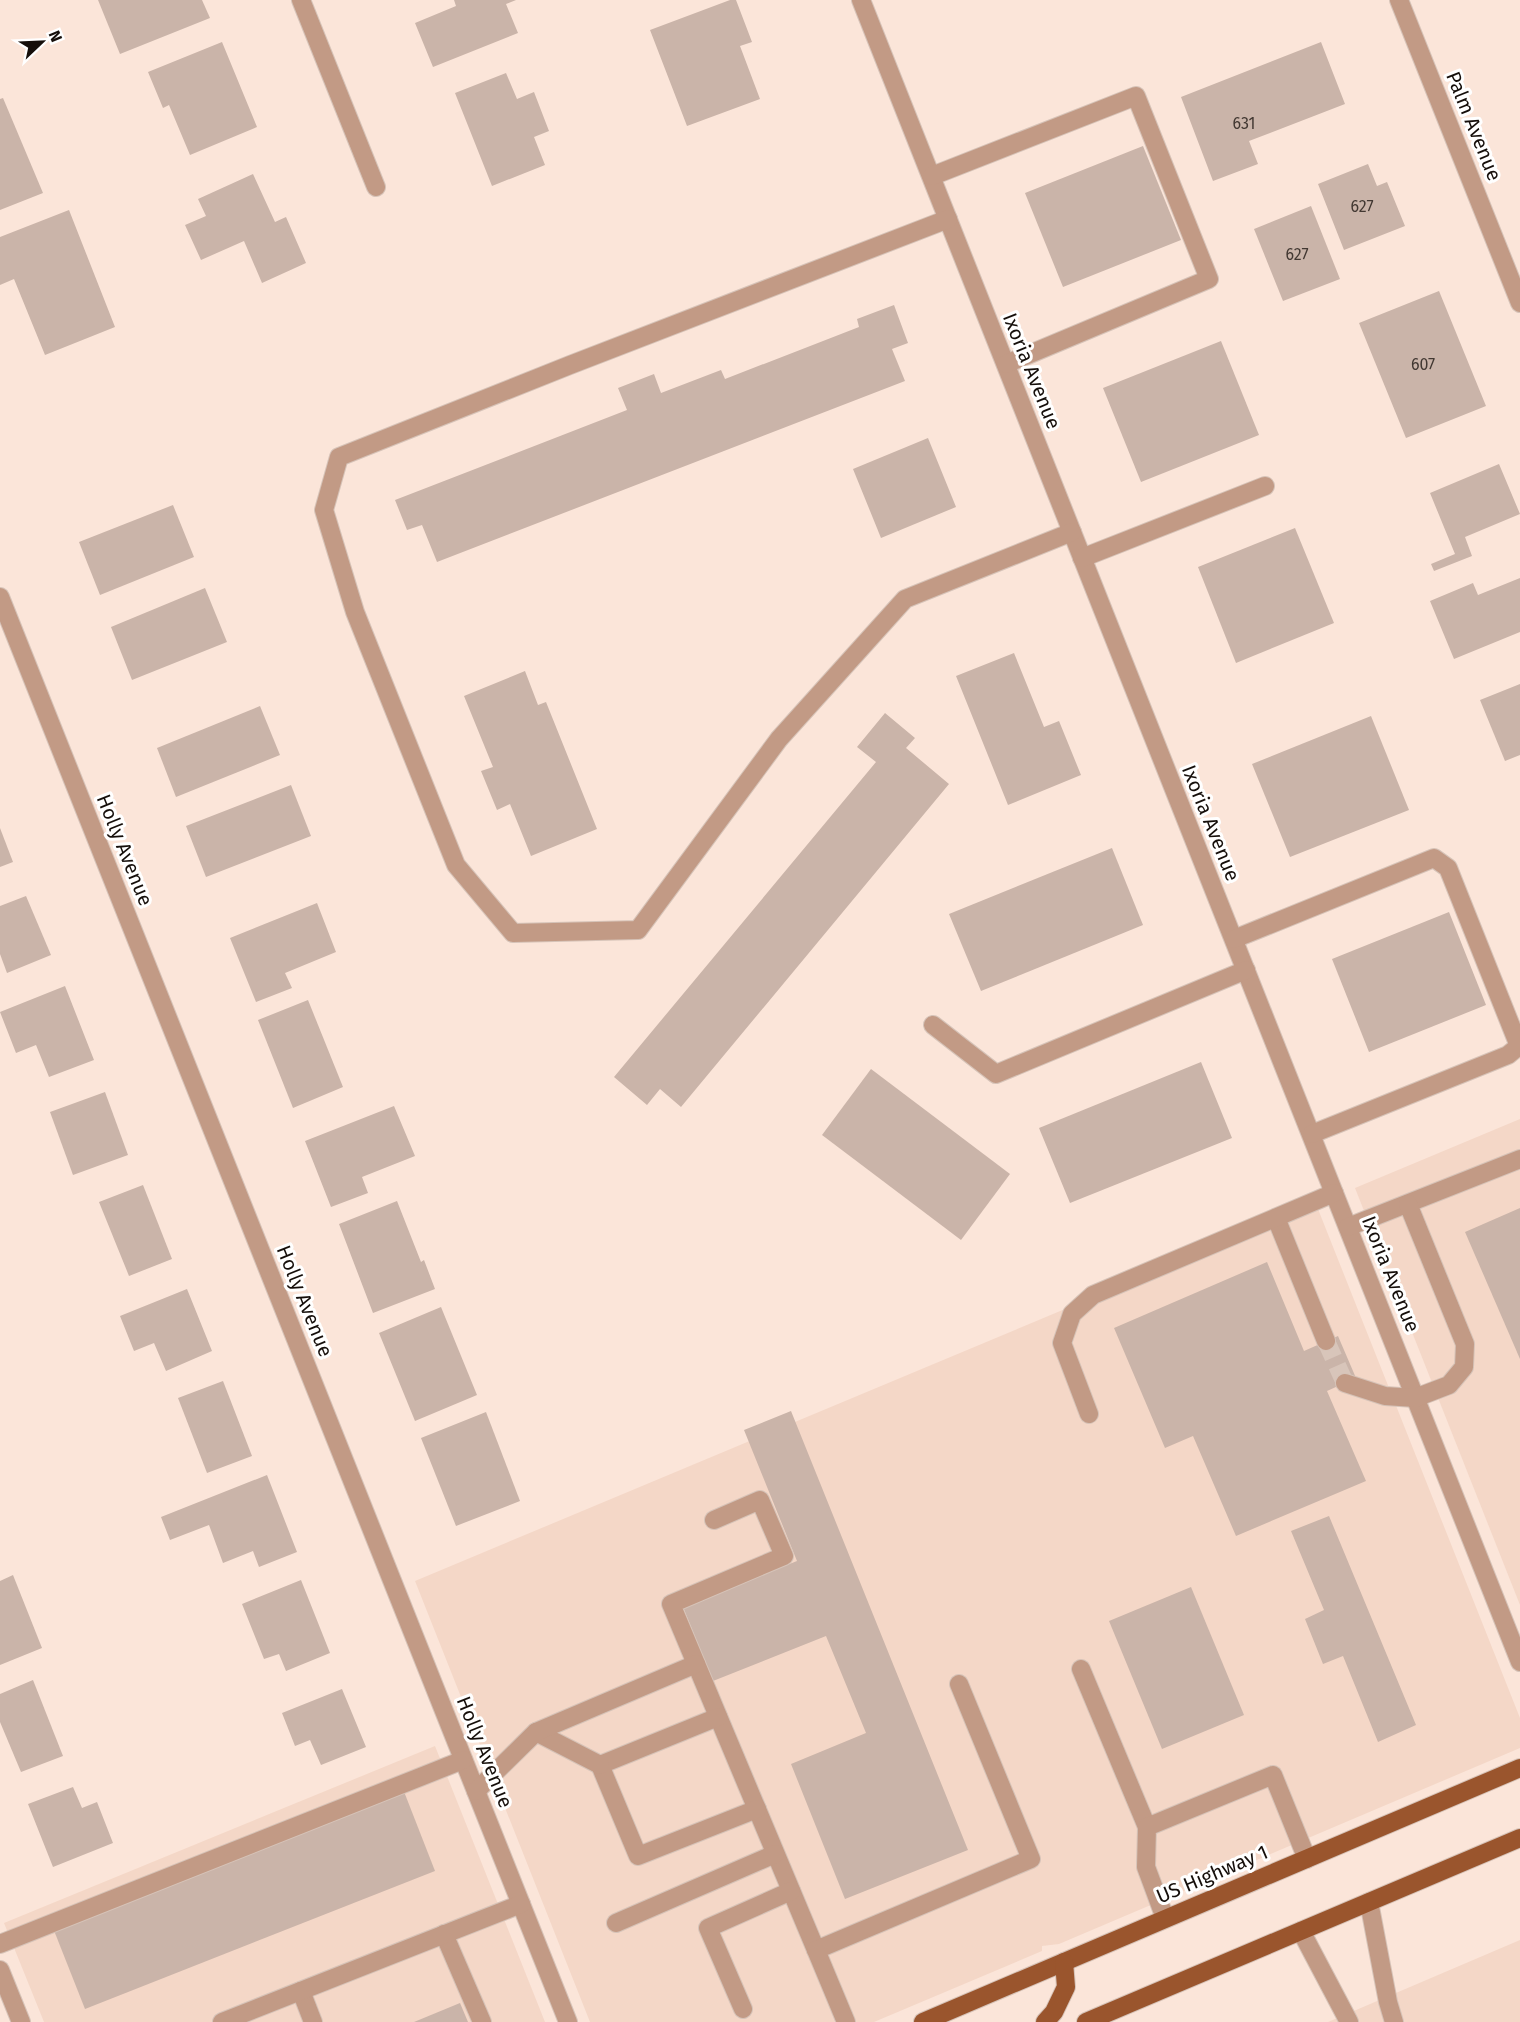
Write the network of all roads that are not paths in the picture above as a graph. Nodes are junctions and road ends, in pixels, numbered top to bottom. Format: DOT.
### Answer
graph roads {
  1 [pos="301,0"];
  2 [pos="861,0"];
  3 [pos="1399,0"];
  4 [pos="932,176"];
  5 [pos="376,187"];
  6 [pos="948,219"];
  7 [pos="1520,303"];
  8 [pos="1006,364"];
  9 [pos="1265,486"];
  10 [pos="1072,532"];
  11 [pos="1082,558"];
  12 [pos="0,597"];
  13 [pos="1233,939"];
  14 [pos="1246,970"];
  15 [pos="933,1024"];
  16 [pos="1312,1134"];
  17 [pos="1520,1159"];
  18 [pos="1334,1193"];
  19 [pos="1408,1204"];
  20 [pos="1276,1218"];
  21 [pos="1348,1227"];
  22 [pos="1326,1341"];
  23 [pos="1345,1383"];
  24 [pos="1415,1398"];
  25 [pos="1089,1414"];
  26 [pos="714,1520"];
  27 [pos="1520,1662"];
  28 [pos="696,1664"];
  29 [pos="1081,1669"];
  30 [pos="959,1684"];
  31 [pos="718,1717"];
  32 [pos="536,1732"];
  33 [pos="463,1760"];
  34 [pos="600,1765"];
  35 [pos="1520,1768"];
  36 [pos="476,1791"];
  37 [pos="757,1809"];
  38 [pos="1147,1827"];
  39 [pos="1520,1838"];
  40 [pos="776,1854"];
  41 [pos="1307,1859"];
  42 [pos="791,1891"];
  43 [pos="1369,1902"];
  44 [pos="521,1904"];
  45 [pos="1165,1918"];
  46 [pos="616,1923"];
  47 [pos="1301,1931"];
  48 [pos="444,1934"];
  49 [pos="0,1944"];
  50 [pos="816,1950"];
  51 [pos="1064,1962"];
  52 [pos="0,1970"];
  53 [pos="301,1991"];
  54 [pos="743,2009"];
  55 [pos="21,2022"];
  56 [pos="222,2022"];
  57 [pos="314,2022"];
  58 [pos="482,2022"];
  59 [pos="568,2022"];
  60 [pos="846,2022"];
  61 [pos="923,2022"];
  62 [pos="1045,2022"];
  63 [pos="1086,2022"];
  64 [pos="1349,2022"];
  65 [pos="1394,2022"];
  1 -- 5 [label="street"];
  2 -- 4 [label="street, Ixoria Avenue"];
  3 -- 7 [label="street, Palm Avenue"];
  4 -- 6 [label="street, Ixoria Avenue"];
  4 -- 8 [label="street"];
  6 -- 8 [label="street, Ixoria Avenue"];
  6 -- 10 [label="street"];
  8 -- 10 [label="street, Ixoria Avenue"];
  9 -- 11 [label="street"];
  10 -- 11 [label="street, Ixoria Avenue"];
  11 -- 13 [label="street, Ixoria Avenue"];
  12 -- 33 [label="street, Holly Avenue"];
  13 -- 14 [label="street, Ixoria Avenue"];
  13 -- 16 [label="street"];
  14 -- 15 [label="street"];
  14 -- 16 [label="street, Ixoria Avenue"];
  16 -- 18 [label="street, Ixoria Avenue"];
  17 -- 19 [label="street"];
  18 -- 20 [label="street"];
  18 -- 21 [label="street, Ixoria Avenue"];
  19 -- 21 [label="street"];
  19 -- 24 [label="street"];
  20 -- 22 [label="street"];
  20 -- 25 [label="street"];
  21 -- 24 [label="street, Ixoria Avenue"];
  23 -- 24 [label="street"];
  24 -- 27 [label="street, Ixoria Avenue"];
  26 -- 28 [label="street"];
  28 -- 31 [label="street"];
  28 -- 32 [label="street"];
  29 -- 38 [label="street"];
  30 -- 50 [label="street"];
  31 -- 34 [label="street"];
  31 -- 37 [label="street"];
  32 -- 34 [label="street"];
  32 -- 36 [label="street"];
  33 -- 36 [label="street, Holly Avenue"];
  33 -- 49 [label="street"];
  34 -- 37 [label="street"];
  35 -- 41 [label="main road, US Highway 1"];
  36 -- 44 [label="street, Holly Avenue"];
  37 -- 40 [label="street"];
  38 -- 41 [label="street"];
  38 -- 45 [label="street"];
  39 -- 43 [label="main road"];
  40 -- 42 [label="street"];
  40 -- 46 [label="street"];
  41 -- 45 [label="main road, US Highway 1"];
  42 -- 50 [label="street"];
  42 -- 54 [label="street"];
  43 -- 47 [label="main road"];
  43 -- 65 [label="street"];
  44 -- 48 [label="street"];
  44 -- 59 [label="street, Holly Avenue"];
  45 -- 51 [label="main road, US Highway 1"];
  47 -- 63 [label="main road"];
  47 -- 64 [label="street"];
  48 -- 53 [label="street"];
  48 -- 58 [label="street"];
  50 -- 60 [label="street"];
  51 -- 61 [label="main road, US Highway 1"];
  51 -- 62 [label="main road"];
  52 -- 55 [label="street"];
  53 -- 56 [label="street"];
  53 -- 57 [label="street"];
}
